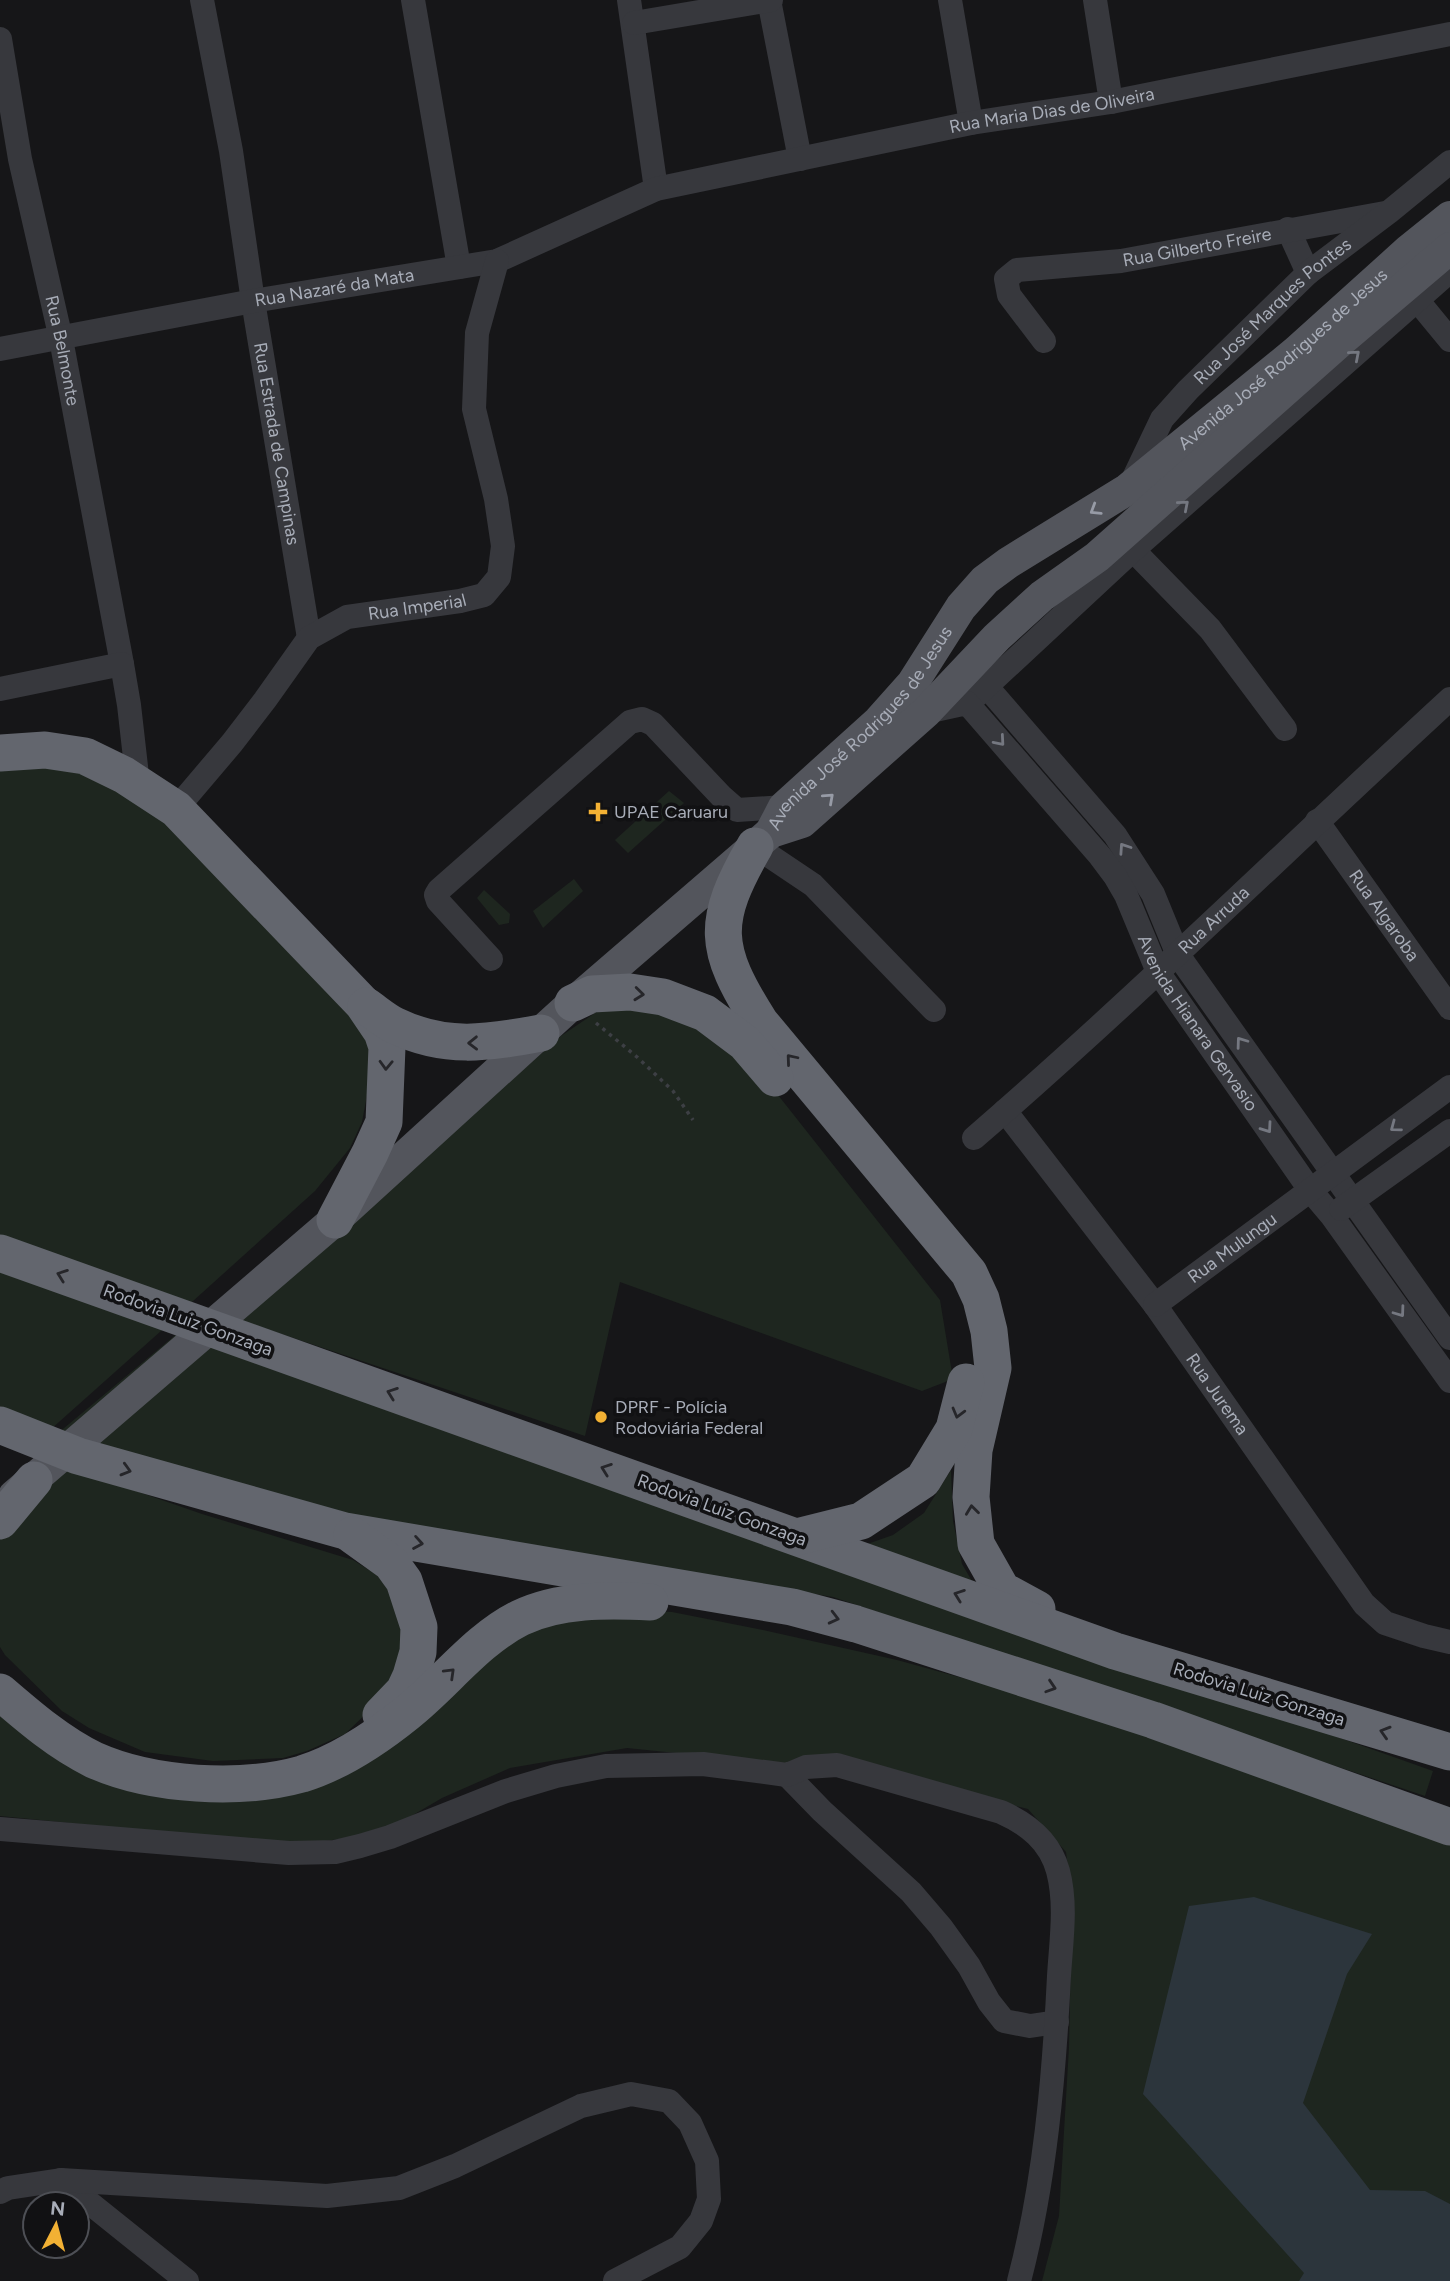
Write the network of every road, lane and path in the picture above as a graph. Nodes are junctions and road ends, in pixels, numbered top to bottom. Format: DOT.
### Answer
graph roads {
  1 [pos="202,0"];
  2 [pos="413,0"];
  3 [pos="770,0"];
  4 [pos="950,0"];
  5 [pos="1095,0"];
  6 [pos="631,12"];
  7 [pos="1450,34"];
  8 [pos="0,39"];
  9 [pos="1111,102"];
  10 [pos="971,122"];
  11 [pos="800,159"];
  12 [pos="10,161"];
  13 [pos="1450,162"];
  14 [pos="656,189"];
  15 [pos="1389,212"];
  16 [pos="1450,217"];
  17 [pos="1288,229"];
  18 [pos="497,261"];
  19 [pos="1445,261"];
  20 [pos="459,267"];
  21 [pos="1308,273"];
  22 [pos="1417,300"];
  23 [pos="253,302"];
  24 [pos="61,338"];
  25 [pos="1450,340"];
  26 [pos="1044,341"];
  27 [pos="0,349"];
  28 [pos="1128,489"];
  29 [pos="1133,550"];
  30 [pos="1021,556"];
  31 [pos="1097,557"];
  32 [pos="1042,596"];
  33 [pos="961,607"];
  34 [pos="997,637"];
  35 [pos="309,638"];
  36 [pos="122,664"];
  37 [pos="987,687"];
  38 [pos="0,690"];
  39 [pos="960,692"];
  40 [pos="1450,699"];
  41 [pos="1285,729"];
  42 [pos="0,753"];
  43 [pos="138,784"];
  44 [pos="177,809"];
  45 [pos="1317,821"];
  46 [pos="770,828"];
  47 [pos="1178,955"];
  48 [pos="491,959"];
  49 [pos="1158,972"];
  50 [pos="573,1003"];
  51 [pos="363,1004"];
  52 [pos="1450,1008"];
  53 [pos="934,1010"];
  54 [pos="541,1033"];
  55 [pos="1450,1087"];
  56 [pos="1005,1111"];
  57 [pos="693,1119"];
  58 [pos="1450,1132"];
  59 [pos="974,1138"];
  60 [pos="1334,1172"];
  61 [pos="1310,1190"];
  62 [pos="1353,1200"];
  63 [pos="1332,1216"];
  64 [pos="335,1220"];
  65 [pos="0,1253"];
  66 [pos="1155,1305"];
  67 [pos="1450,1338"];
  68 [pos="1450,1381"];
  69 [pos="0,1425"];
  70 [pos="34,1480"];
  71 [pos="0,1500"];
  72 [pos="0,1507"];
  73 [pos="0,1521"];
  74 [pos="345,1531"];
  75 [pos="797,1537"];
  76 [pos="792,1607"];
  77 [pos="1450,1642"];
  78 [pos="1115,1651"];
  79 [pos="0,1664"];
  80 [pos="0,1692"];
  81 [pos="1450,1752"];
  82 [pos="787,1775"];
  83 [pos="1450,1827"];
  84 [pos="0,1829"];
  85 [pos="1057,2022"];
  86 [pos="61,2180"];
  87 [pos="0,2192"];
  88 [pos="187,2281"];
  89 [pos="615,2281"];
  90 [pos="1019,2281"];
  1 -- 23 [label="street, Rua Estrada de Campinas"];
  2 -- 20 [label="street"];
  3 -- 6 [label="street"];
  3 -- 11 [label="street"];
  4 -- 10 [label="street"];
  5 -- 9 [label="street"];
  6 -- 14 [label="street"];
  7 -- 9 [label="street, Rua Maria Dias de Oliveira"];
  8 -- 12 [label="street, Rua Belmonte"];
  9 -- 10 [label="street, Rua Maria Dias de Oliveira"];
  10 -- 11 [label="street, Rua Maria Dias de Oliveira"];
  11 -- 14 [label="street, Rua Maria Dias de Oliveira"];
  12 -- 24 [label="street, Rua Belmonte"];
  13 -- 15 [label="street, Rua José Marques Pontes"];
  14 -- 18 [label="street, Rua Nazaré da Mata"];
  15 -- 17 [label="street, Rua Gilberto Freire"];
  15 -- 21 [label="street, Rua José Marques Pontes"];
  16 -- 28 [label="main road, Avenida José Rodrigues de Jesus"];
  17 -- 21 [label="street"];
  17 -- 26 [label="street, Rua Gilberto Freire"];
  18 -- 20 [label="street, Rua Nazaré da Mata"];
  18 -- 35 [label="street, Rua Imperial"];
  19 -- 22 [label="street"];
  19 -- 31 [label="main road, Avenida José Rodrigues de Jesus"];
  20 -- 23 [label="street, Rua Nazaré da Mata"];
  21 -- 28 [label="street, Rua José Marques Pontes"];
  22 -- 25 [label="street"];
  29 -- 22 [label="street, one-way"];
  23 -- 24 [label="street, Rua Nazaré da Mata"];
  23 -- 35 [label="street, Rua Estrada de Campinas"];
  24 -- 27 [label="street, Rua Nazaré da Mata"];
  24 -- 36 [label="street, Rua Belmonte"];
  28 -- 30 [label="main road, Avenida José Rodrigues de Jesus, one-way"];
  29 -- 31 [label="street"];
  29 -- 37 [label="street"];
  29 -- 41 [label="street"];
  30 -- 32 [label="main road"];
  30 -- 33 [label="main road, Avenida José Rodrigues de Jesus"];
  31 -- 32 [label="main road, Avenida José Rodrigues de Jesus"];
  32 -- 34 [label="main road, Avenida José Rodrigues de Jesus"];
  33 -- 34 [label="main road"];
  33 -- 46 [label="main road, Avenida José Rodrigues de Jesus"];
  34 -- 39 [label="main road, Avenida José Rodrigues de Jesus"];
  35 -- 44 [label="street, Rua Imperial"];
  36 -- 38 [label="street"];
  36 -- 43 [label="street, Rua Belmonte"];
  37 -- 39 [label="street"];
  47 -- 37 [label="street, Avenida Hianara Gervasio, one-way"];
  46 -- 39 [label="main road, Avenida José Rodrigues de Jesus, one-way"];
  39 -- 49 [label="street, Avenida Hianara Gervasio, one-way"];
  40 -- 45 [label="street, Rua Arruda"];
  42 -- 43 [label="highway"];
  43 -- 44 [label="highway"];
  44 -- 51 [label="highway"];
  45 -- 47 [label="street, Rua Arruda"];
  45 -- 52 [label="street, Rua Algaroba"];
  46 -- 48 [label="street"];
  46 -- 50 [label="main road"];
  46 -- 53 [label="street"];
  78 -- 46 [label="highway, one-way"];
  47 -- 49 [label="street, Rua Arruda"];
  60 -- 47 [label="street, Avenida Hianara Gervasio, one-way"];
  49 -- 56 [label="street, Rua Arruda"];
  49 -- 61 [label="street, Avenida Hianara Gervasio, one-way"];
  50 -- 54 [label="main road"];
  50 -- 57 [label="path"];
  50 -- 75 [label="highway, one-way"];
  54 -- 51 [label="highway, one-way"];
  51 -- 64 [label="highway, one-way"];
  54 -- 64 [label="main road"];
  55 -- 60 [label="street, Rua Mulungu, one-way"];
  56 -- 59 [label="street, Rua Arruda"];
  56 -- 66 [label="street, Rua Jurema"];
  58 -- 62 [label="street"];
  60 -- 61 [label="street, Rua Mulungu"];
  60 -- 62 [label="street, Avenida Hianara Gervasio"];
  61 -- 63 [label="street, Avenida Hianara Gervasio"];
  61 -- 66 [label="street, Rua Mulungu"];
  62 -- 63 [label="street"];
  62 -- 67 [label="street, Avenida Hianara Gervasio"];
  63 -- 68 [label="street, Avenida Hianara Gervasio, one-way"];
  64 -- 70 [label="main road"];
  75 -- 65 [label="highway, Rodovia Luiz Gonzaga, one-way"];
  66 -- 77 [label="street, Rua Jurema"];
  69 -- 74 [label="highway, one-way"];
  70 -- 71 [label="highway"];
  70 -- 72 [label="main road"];
  70 -- 73 [label="highway"];
  74 -- 76 [label="highway, one-way"];
  74 -- 79 [label="highway"];
  78 -- 75 [label="highway, Rodovia Luiz Gonzaga, one-way"];
  80 -- 76 [label="highway, one-way"];
  76 -- 83 [label="highway, one-way"];
  81 -- 78 [label="highway, Rodovia Luiz Gonzaga, one-way"];
  82 -- 84 [label="street"];
  82 -- 85 [label="street"];
  82 -- 85 [label="street"];
  85 -- 90 [label="street"];
  86 -- 87 [label="street"];
  86 -- 88 [label="street"];
  86 -- 89 [label="street"];
}
